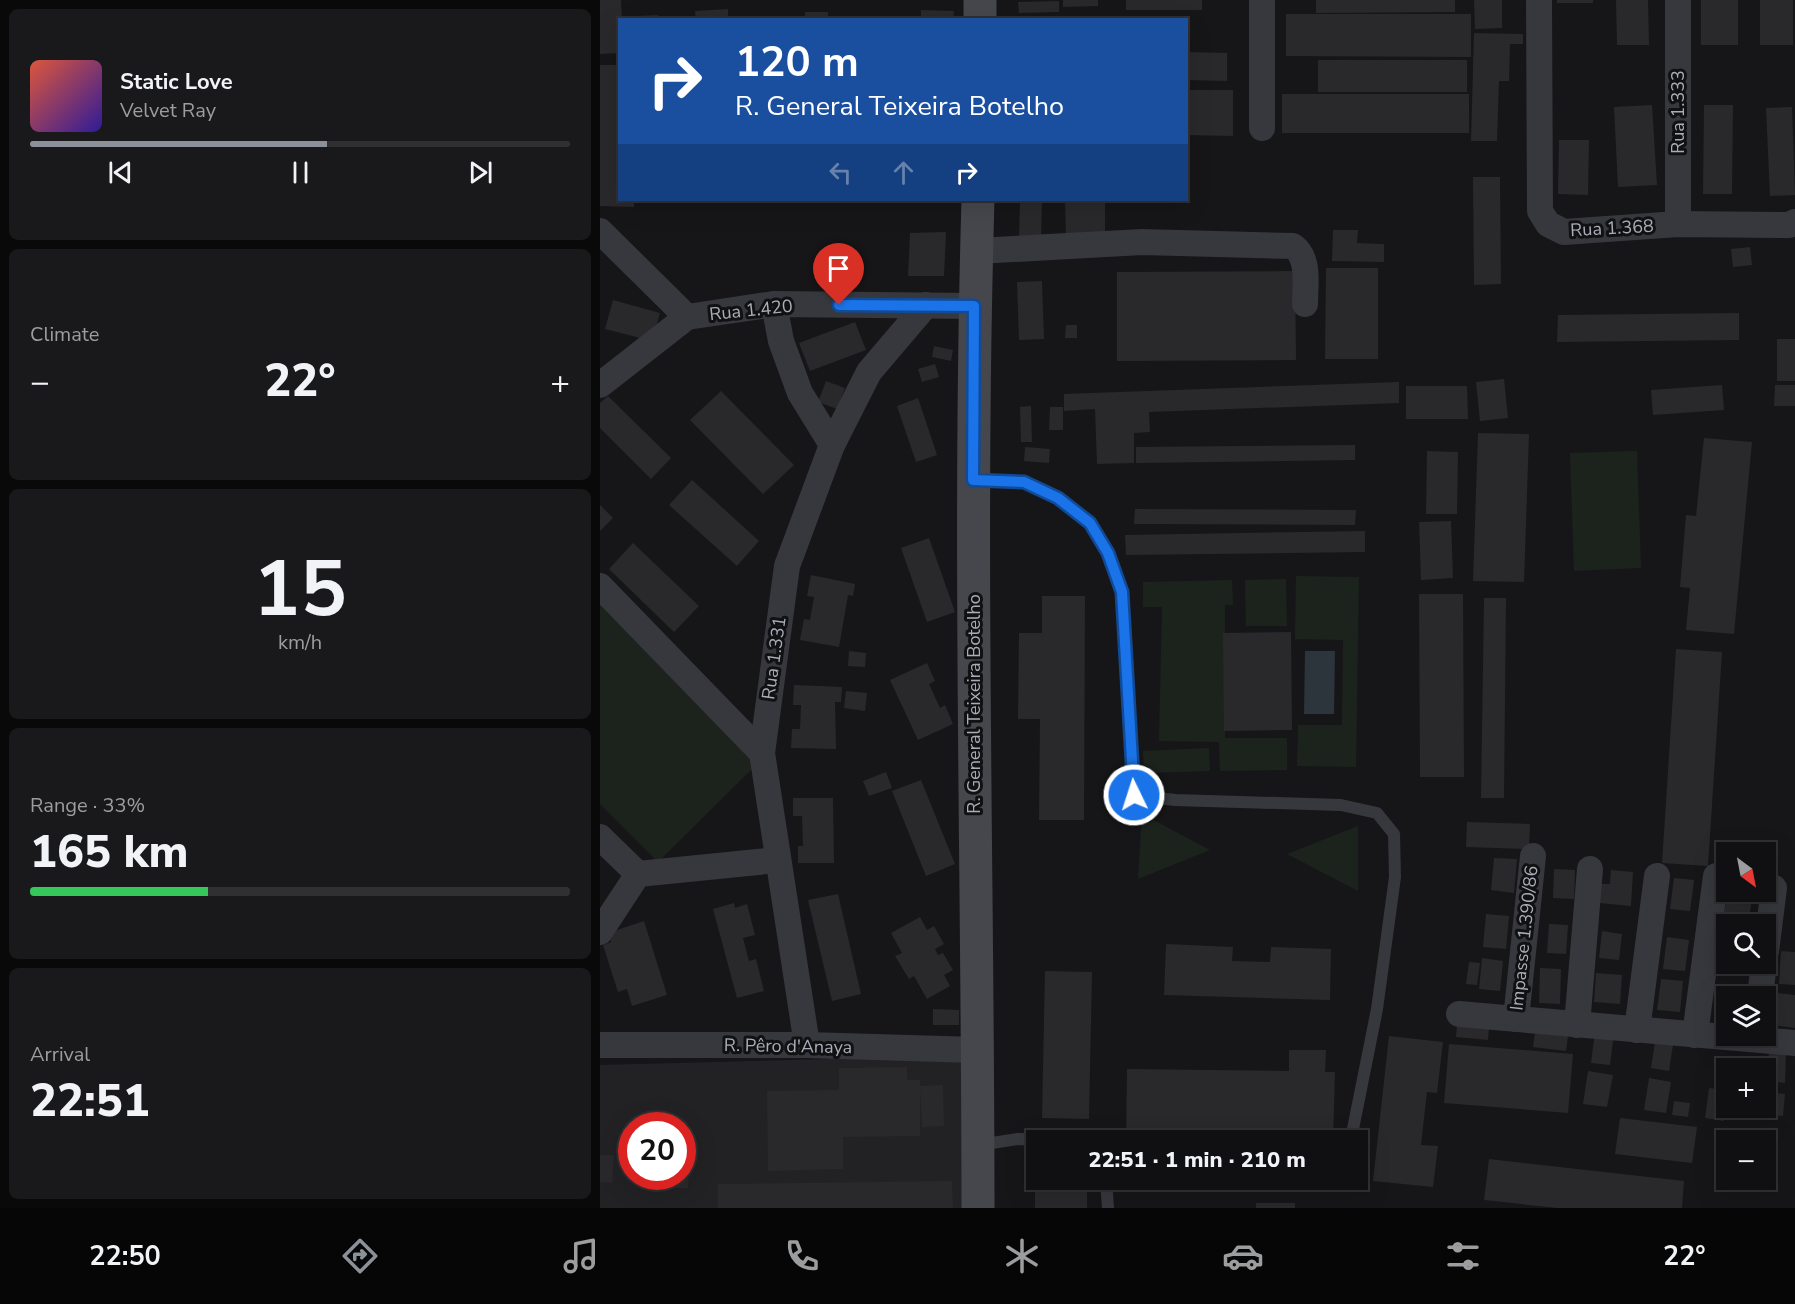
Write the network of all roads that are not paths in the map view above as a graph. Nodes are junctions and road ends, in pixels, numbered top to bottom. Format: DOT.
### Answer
graph roads {
  1 [pos="980,0"];
  2 [pos="1262,0"];
  3 [pos="1539,0"];
  4 [pos="1678,0"];
  5 [pos="980,18"];
  6 [pos="1262,128"];
  7 [pos="978,201"];
  8 [pos="1795,222"];
  9 [pos="1678,224"];
  10 [pos="600,231"];
  11 [pos="976,251"];
  12 [pos="774,304"];
  13 [pos="1305,304"];
  14 [pos="926,305"];
  15 [pos="974,306"];
  16 [pos="687,317"];
  17 [pos="600,385"];
  18 [pos="832,445"];
  19 [pos="973,480"];
  20 [pos="600,586"];
  21 [pos="762,753"];
  22 [pos="600,837"];
  23 [pos="1533,856"];
  24 [pos="777,860"];
  25 [pos="1590,868"];
  26 [pos="638,874"];
  27 [pos="1657,876"];
  28 [pos="1716,876"];
  29 [pos="600,932"];
  30 [pos="1459,1014"];
  31 [pos="1516,1019"];
  32 [pos="1576,1025"];
  33 [pos="1637,1030"];
  34 [pos="1695,1035"];
  35 [pos="1716,1036"];
  36 [pos="1776,1040"];
  37 [pos="1795,1043"];
  38 [pos="600,1045"];
  39 [pos="807,1045"];
  40 [pos="976,1050"];
  41 [pos="1353,1130"];
  42 [pos="1026,1139"];
  43 [pos="978,1145"];
  44 [pos="1107,1190"];
  45 [pos="978,1208"];
  46 [pos="1108,1208"];
  1 -- 5 [label="street"];
  2 -- 6 [label="street"];
  3 -- 9 [label="street, Rua 1.368"];
  4 -- 9 [label="street, Rua 1.333"];
  7 -- 11 [label="street, R. General Teixeira Botelho"];
  8 -- 9 [label="street, Rua 1.368"];
  10 -- 16 [label="street, Rua 1.420"];
  11 -- 13 [label="street"];
  11 -- 15 [label="street, R. General Teixeira Botelho"];
  12 -- 14 [label="street, Rua 1.420"];
  12 -- 16 [label="street, Rua 1.420"];
  12 -- 18 [label="street"];
  14 -- 15 [label="street, Rua 1.420"];
  14 -- 18 [label="street, Rua 1.331"];
  15 -- 19 [label="street, R. General Teixeira Botelho"];
  16 -- 17 [label="street"];
  18 -- 21 [label="street, Rua 1.331"];
  19 -- 40 [label="street, R. General Teixeira Botelho"];
  19 -- 41 [label="lane"];
  20 -- 21 [label="street"];
  21 -- 24 [label="street, Rua 1.331"];
  22 -- 26 [label="street"];
  23 -- 31 [label="street, Impasse 1.390/86"];
  24 -- 26 [label="street"];
  24 -- 39 [label="street, Rua 1.331"];
  25 -- 32 [label="street"];
  26 -- 29 [label="street"];
  27 -- 33 [label="street"];
  28 -- 34 [label="street"];
  30 -- 31 [label="street"];
  31 -- 32 [label="street"];
  32 -- 33 [label="street"];
  33 -- 34 [label="street"];
  34 -- 35 [label="street"];
  36 -- 37 [label="street"];
  38 -- 39 [label="street, R. Pêro d'Anaya"];
  39 -- 40 [label="street, R. Pêro d'Anaya"];
  40 -- 43 [label="street, R. General Teixeira Botelho"];
  42 -- 43 [label="lane"];
  43 -- 45 [label="street, R. General Teixeira Botelho"];
  44 -- 46 [label="lane"];
}
